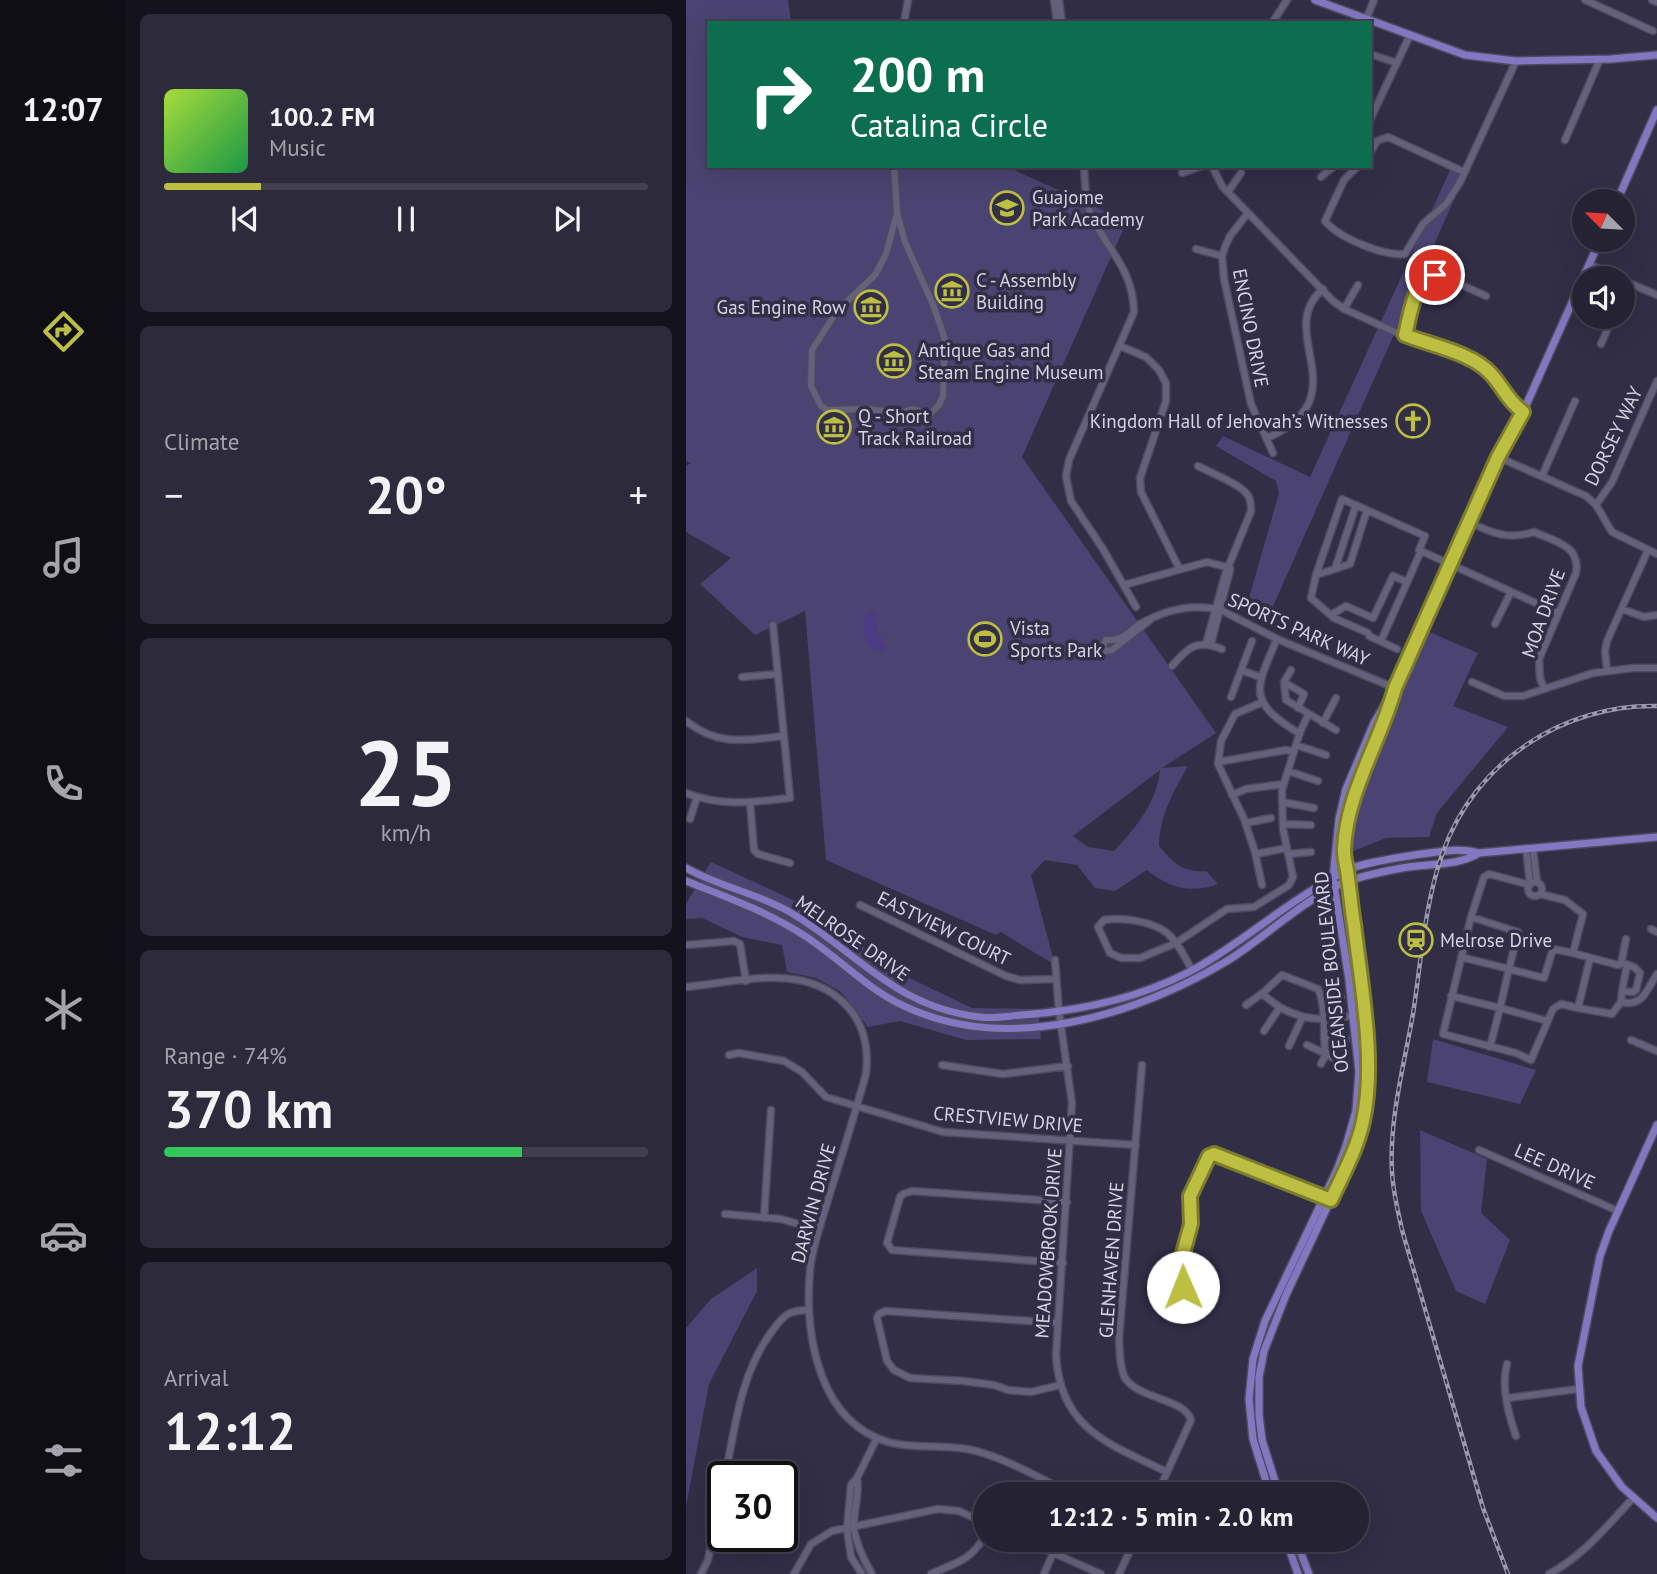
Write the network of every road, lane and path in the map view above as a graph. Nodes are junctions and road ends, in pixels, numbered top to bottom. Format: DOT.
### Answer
graph roads {
  1 [pos="908,0"];
  2 [pos="1054,0"];
  3 [pos="1059,0"];
  4 [pos="1287,0"];
  5 [pos="1315,0"];
  6 [pos="1374,0"];
  7 [pos="1585,0"];
  8 [pos="1366,19"];
  9 [pos="905,21"];
  10 [pos="1059,21"];
  11 [pos="1060,21"];
  12 [pos="1273,21"];
  13 [pos="1372,21"];
  14 [pos="1372,21"];
  15 [pos="1653,31"];
  16 [pos="1410,35"];
  17 [pos="1372,55"];
  18 [pos="1657,55"];
  19 [pos="1600,59"];
  20 [pos="1516,61"];
  21 [pos="1397,63"];
  22 [pos="1657,110"];
  23 [pos="1372,116"];
  24 [pos="1565,140"];
  25 [pos="1372,150"];
  26 [pos="894,168"];
  27 [pos="1084,168"];
  28 [pos="1196,168"];
  29 [pos="1213,168"];
  30 [pos="1332,168"];
  31 [pos="1356,168"];
  32 [pos="1464,172"];
  33 [pos="1182,173"];
  34 [pos="1241,173"];
  35 [pos="1321,177"];
  36 [pos="1622,189"];
  37 [pos="1228,192"];
  38 [pos="897,213"];
  39 [pos="1248,213"];
  40 [pos="1196,248"];
  41 [pos="1594,252"];
  42 [pos="1222,256"];
  43 [pos="1589,264"];
  44 [pos="1593,266"];
  45 [pos="1358,285"];
  46 [pos="1635,285"];
  47 [pos="1323,289"];
  48 [pos="1657,295"];
  49 [pos="1486,296"];
  50 [pos="1344,309"];
  51 [pos="1608,329"];
  52 [pos="1405,335"];
  53 [pos="1601,344"];
  54 [pos="1120,345"];
  55 [pos="1657,381"];
  56 [pos="1575,401"];
  57 [pos="1523,412"];
  58 [pos="1267,438"];
  59 [pos="1273,453"];
  60 [pos="1498,457"];
  61 [pos="1198,466"];
  62 [pos="1542,476"];
  63 [pos="1356,505"];
  64 [pos="1596,505"];
  65 [pos="1367,510"];
  66 [pos="1480,527"];
  67 [pos="1648,550"];
  68 [pos="1421,551"];
  69 [pos="1657,554"];
  70 [pos="1450,565"];
  71 [pos="1180,568"];
  72 [pos="1230,568"];
  73 [pos="1335,569"];
  74 [pos="1316,575"];
  75 [pos="1407,582"];
  76 [pos="1124,585"];
  77 [pos="1511,592"];
  78 [pos="1136,607"];
  79 [pos="1622,609"];
  80 [pos="1218,610"];
  81 [pos="1558,613"];
  82 [pos="1331,615"];
  83 [pos="1657,615"];
  84 [pos="1150,620"];
  85 [pos="1495,624"];
  86 [pos="773,625"];
  87 [pos="1277,639"];
  88 [pos="1252,641"];
  89 [pos="1381,642"];
  90 [pos="1209,644"];
  91 [pos="1222,649"];
  92 [pos="1397,649"];
  93 [pos="1172,666"];
  94 [pos="1657,668"];
  95 [pos="1241,670"];
  96 [pos="1291,670"];
  97 [pos="1607,670"];
  98 [pos="778,674"];
  99 [pos="742,677"];
  100 [pos="1260,677"];
  101 [pos="1284,682"];
  102 [pos="1472,682"];
  103 [pos="1395,688"];
  104 [pos="1544,688"];
  105 [pos="1231,697"];
  106 [pos="1336,698"];
  107 [pos="1263,702"];
  108 [pos="1298,708"];
  109 [pos="1308,715"];
  110 [pos="686,722"];
  111 [pos="1323,723"];
  112 [pos="1336,730"];
  113 [pos="1300,734"];
  114 [pos="784,736"];
  115 [pos="1295,749"];
  116 [pos="1326,755"];
  117 [pos="1218,762"];
  118 [pos="1288,771"];
  119 [pos="1318,781"];
  120 [pos="1284,784"];
  121 [pos="686,793"];
  122 [pos="1232,795"];
  123 [pos="697,797"];
  124 [pos="750,802"];
  125 [pos="1282,802"];
  126 [pos="1314,808"];
  127 [pos="1271,818"];
  128 [pos="690,820"];
  129 [pos="1246,823"];
  130 [pos="1283,824"];
  131 [pos="1311,825"];
  132 [pos="1657,837"];
  133 [pos="1529,848"];
  134 [pos="1287,851"];
  135 [pos="1311,852"];
  136 [pos="1479,853"];
  137 [pos="1255,854"];
  138 [pos="790,863"];
  139 [pos="686,868"];
  140 [pos="1347,869"];
  141 [pos="686,881"];
  142 [pos="1348,881"];
  143 [pos="1335,882"];
  144 [pos="1532,884"];
  145 [pos="1262,885"];
  146 [pos="1540,894"];
  147 [pos="860,905"];
  148 [pos="1471,917"];
  149 [pos="1626,939"];
  150 [pos="1176,943"];
  151 [pos="686,945"];
  152 [pos="1573,953"];
  153 [pos="1461,957"];
  154 [pos="1590,958"];
  155 [pos="1055,960"];
  156 [pos="1624,964"];
  157 [pos="1509,969"];
  158 [pos="1192,970"];
  159 [pos="1657,974"];
  160 [pos="1056,979"];
  161 [pos="1349,980"];
  162 [pos="746,981"];
  163 [pos="686,987"];
  164 [pos="1622,991"];
  165 [pos="1264,992"];
  166 [pos="1451,996"];
  167 [pos="1341,997"];
  168 [pos="1321,998"];
  169 [pos="1621,1002"];
  170 [pos="1246,1005"];
  171 [pos="1280,1007"];
  172 [pos="1500,1008"];
  173 [pos="1578,1008"];
  174 [pos="1059,1013"];
  175 [pos="1353,1016"];
  176 [pos="1302,1018"];
  177 [pos="1322,1018"];
  178 [pos="1548,1021"];
  179 [pos="1364,1023"];
  180 [pos="1060,1024"];
  181 [pos="1264,1031"];
  182 [pos="1324,1039"];
  183 [pos="1346,1039"];
  184 [pos="1631,1040"];
  185 [pos="1307,1045"];
  186 [pos="1289,1046"];
  187 [pos="1490,1047"];
  188 [pos="1657,1051"];
  189 [pos="1326,1054"];
  190 [pos="729,1055"];
  191 [pos="1321,1064"];
  192 [pos="1344,1064"];
  193 [pos="942,1065"];
  194 [pos="1142,1065"];
  195 [pos="1068,1066"];
  196 [pos="857,1107"];
  197 [pos="771,1110"];
  198 [pos="1657,1125"];
  199 [pos="1071,1141"];
  200 [pos="1136,1145"];
  201 [pos="1479,1150"];
  202 [pos="1328,1198"];
  203 [pos="1067,1202"];
  204 [pos="1618,1211"];
  205 [pos="724,1214"];
  206 [pos="764,1218"];
  207 [pos="819,1230"];
  208 [pos="1063,1263"];
  209 [pos="809,1310"];
  210 [pos="1184,1314"];
  211 [pos="1058,1323"];
  212 [pos="1260,1334"];
  213 [pos="1507,1364"];
  214 [pos="1261,1371"];
  215 [pos="1060,1385"];
  216 [pos="1578,1389"];
  217 [pos="1508,1398"];
  218 [pos="1516,1436"];
  219 [pos="877,1438"];
  220 [pos="728,1461"];
  221 [pos="1167,1472"];
  222 [pos="1046,1482"];
  223 [pos="1162,1482"];
  224 [pos="1266,1482"];
  225 [pos="1275,1482"];
  226 [pos="1634,1497"];
  227 [pos="973,1518"];
  228 [pos="1657,1518"];
  229 [pos="851,1528"];
  230 [pos="710,1552"];
  231 [pos="975,1552"];
  232 [pos="1129,1552"];
  233 [pos="1290,1552"];
  234 [pos="1301,1552"];
  235 [pos="1054,1553"];
  236 [pos="949,1571"];
  237 [pos="701,1574"];
  238 [pos="794,1574"];
  239 [pos="862,1574"];
  240 [pos="872,1574"];
  241 [pos="931,1574"];
  242 [pos="1044,1574"];
  243 [pos="1101,1574"];
  244 [pos="1119,1574"];
  245 [pos="1298,1574"];
  246 [pos="1309,1574"];
  247 [pos="1549,1574"];
  1 -- 9 [label="street"];
  2 -- 10 [label="street"];
  3 -- 11 [label="street"];
  4 -- 12 [label="street"];
  5 -- 8 [label="main road"];
  6 -- 8 [label="street"];
  7 -- 15 [label="street"];
  8 -- 14 [label="main road"];
  13 -- 16 [label="main road"];
  16 -- 20 [label="main road"];
  16 -- 21 [label="street"];
  17 -- 21 [label="street"];
  18 -- 19 [label="main road"];
  19 -- 20 [label="main road"];
  19 -- 24 [label="street"];
  20 -- 32 [label="street"];
  21 -- 23 [label="street"];
  22 -- 36 [label="main road"];
  25 -- 32 [label="street"];
  26 -- 38 [label="street"];
  27 -- 54 [label="street"];
  28 -- 33 [label="street"];
  29 -- 37 [label="street"];
  30 -- 35 [label="street"];
  31 -- 32 [label="street"];
  34 -- 37 [label="street"];
  37 -- 39 [label="street"];
  38 -- 38 [label="street"];
  39 -- 42 [label="street, ENCINO DRIVE"];
  39 -- 47 [label="street"];
  40 -- 42 [label="street"];
  41 -- 43 [label="main road"];
  42 -- 58 [label="street, ENCINO DRIVE"];
  43 -- 44 [label="street"];
  43 -- 57 [label="main road"];
  45 -- 50 [label="street"];
  46 -- 48 [label="street"];
  47 -- 50 [label="street"];
  47 -- 58 [label="street"];
  49 -- 52 [label="street"];
  50 -- 52 [label="street"];
  51 -- 53 [label="street"];
  52 -- 57 [label="street"];
  54 -- 71 [label="street"];
  54 -- 76 [label="street"];
  55 -- 64 [label="street, DORSEY WAY"];
  56 -- 62 [label="street"];
  57 -- 60 [label="main road"];
  58 -- 59 [label="street, ENCINO DRIVE"];
  60 -- 62 [label="street"];
  60 -- 70 [label="main road"];
  61 -- 72 [label="street"];
  62 -- 64 [label="street"];
  63 -- 65 [label="street"];
  63 -- 73 [label="street"];
  63 -- 74 [label="street"];
  64 -- 67 [label="street"];
  65 -- 68 [label="street"];
  65 -- 73 [label="street"];
  66 -- 81 [label="street, MOA DRIVE"];
  67 -- 69 [label="street"];
  67 -- 79 [label="street"];
  68 -- 70 [label="street"];
  68 -- 75 [label="street"];
  70 -- 77 [label="street"];
  70 -- 103 [label="main road"];
  71 -- 72 [label="street"];
  71 -- 76 [label="street"];
  72 -- 80 [label="street"];
  73 -- 74 [label="street"];
  74 -- 82 [label="street"];
  75 -- 82 [label="street"];
  75 -- 89 [label="street"];
  76 -- 78 [label="street"];
  77 -- 81 [label="street"];
  77 -- 85 [label="street"];
  79 -- 83 [label="street"];
  79 -- 97 [label="street"];
  80 -- 84 [label="street, SPORTS PARK WAY"];
  80 -- 87 [label="street, SPORTS PARK WAY"];
  80 -- 90 [label="street"];
  81 -- 104 [label="street, MOA DRIVE"];
  82 -- 89 [label="street"];
  84 -- 84 [label="street, SPORTS PARK WAY"];
  86 -- 98 [label="street"];
  87 -- 100 [label="street"];
  87 -- 103 [label="street, SPORTS PARK WAY"];
  88 -- 95 [label="street"];
  89 -- 92 [label="street"];
  90 -- 91 [label="street"];
  90 -- 93 [label="street"];
  94 -- 97 [label="street"];
  95 -- 100 [label="street"];
  95 -- 105 [label="street"];
  96 -- 101 [label="street"];
  97 -- 104 [label="street"];
  98 -- 99 [label="street"];
  98 -- 114 [label="street"];
  100 -- 107 [label="street"];
  101 -- 108 [label="street"];
  101 -- 108 [label="street"];
  102 -- 104 [label="street"];
  103 -- 140 [label="main road, OCEANSIDE BOULEVARD"];
  103 -- 143 [label="main road, OCEANSIDE BOULEVARD"];
  106 -- 111 [label="street"];
  107 -- 113 [label="street"];
  107 -- 117 [label="street"];
  108 -- 109 [label="street"];
  109 -- 111 [label="street"];
  109 -- 113 [label="street"];
  110 -- 114 [label="street"];
  111 -- 112 [label="street"];
  113 -- 115 [label="street"];
  114 -- 124 [label="street"];
  115 -- 116 [label="street"];
  115 -- 117 [label="street"];
  115 -- 118 [label="street"];
  117 -- 122 [label="street"];
  118 -- 119 [label="street"];
  118 -- 120 [label="street"];
  120 -- 122 [label="street"];
  120 -- 125 [label="street"];
  121 -- 123 [label="street"];
  122 -- 129 [label="street"];
  123 -- 124 [label="street"];
  123 -- 128 [label="street"];
  124 -- 138 [label="street"];
  125 -- 126 [label="street"];
  125 -- 130 [label="street"];
  127 -- 129 [label="street"];
  129 -- 137 [label="street"];
  130 -- 131 [label="street"];
  130 -- 134 [label="street"];
  132 -- 133 [label="main road"];
  133 -- 136 [label="main road"];
  133 -- 144 [label="street"];
  134 -- 135 [label="street"];
  134 -- 137 [label="street"];
  134 -- 150 [label="street"];
  136 -- 140 [label="main road"];
  136 -- 142 [label="main road, MELROSE DRIVE"];
  137 -- 145 [label="street"];
  139 -- 174 [label="main road, MELROSE DRIVE"];
  140 -- 142 [label="main road, OCEANSIDE BOULEVARD"];
  140 -- 143 [label="main road, MELROSE DRIVE"];
  141 -- 180 [label="main road, MELROSE DRIVE"];
  142 -- 143 [label="main road, MELROSE DRIVE"];
  142 -- 179 [label="main road, OCEANSIDE BOULEVARD"];
  143 -- 158 [label="main road, MELROSE DRIVE"];
  143 -- 161 [label="main road, OCEANSIDE BOULEVARD"];
  143 -- 180 [label="main road, MELROSE DRIVE"];
  144 -- 146 [label="street"];
  144 -- 146 [label="street"];
  144 -- 148 [label="street"];
  146 -- 152 [label="street"];
  147 -- 160 [label="street, EASTVIEW COURT"];
  148 -- 153 [label="street"];
  148 -- 157 [label="street"];
  149 -- 156 [label="street"];
  150 -- 150 [label="street"];
  150 -- 158 [label="street"];
  151 -- 162 [label="street"];
  152 -- 154 [label="street"];
  152 -- 157 [label="street"];
  153 -- 157 [label="street"];
  153 -- 166 [label="street"];
  154 -- 156 [label="street"];
  154 -- 173 [label="street"];
  155 -- 160 [label="street, MEADOWBROOK DRIVE"];
  156 -- 164 [label="street"];
  156 -- 164 [label="street"];
  157 -- 172 [label="street"];
  158 -- 174 [label="main road, MELROSE DRIVE"];
  159 -- 169 [label="street"];
  160 -- 174 [label="street, MEADOWBROOK DRIVE"];
  161 -- 175 [label="main road, OCEANSIDE BOULEVARD"];
  161 -- 179 [label="main road"];
  162 -- 163 [label="street, DARWIN DRIVE"];
  162 -- 196 [label="street, DARWIN DRIVE"];
  164 -- 169 [label="street"];
  165 -- 168 [label="street"];
  165 -- 170 [label="street"];
  165 -- 171 [label="street"];
  166 -- 172 [label="street"];
  166 -- 187 [label="street"];
  167 -- 168 [label="street"];
  168 -- 177 [label="street"];
  169 -- 173 [label="street"];
  171 -- 176 [label="street"];
  171 -- 181 [label="street"];
  172 -- 178 [label="street"];
  172 -- 187 [label="street"];
  173 -- 178 [label="street"];
  174 -- 180 [label="street, MEADOWBROOK DRIVE"];
  175 -- 177 [label="street"];
  175 -- 202 [label="main road, OCEANSIDE BOULEVARD"];
  176 -- 177 [label="street"];
  176 -- 186 [label="street"];
  177 -- 182 [label="street"];
  178 -- 187 [label="street"];
  179 -- 202 [label="main road, OCEANSIDE BOULEVARD"];
  180 -- 195 [label="street, MEADOWBROOK DRIVE"];
  182 -- 183 [label="street"];
  182 -- 189 [label="street"];
  184 -- 188 [label="street"];
  185 -- 189 [label="street"];
  189 -- 191 [label="street"];
  189 -- 192 [label="street"];
  190 -- 196 [label="street, CRESTVIEW DRIVE"];
  193 -- 195 [label="street"];
  194 -- 200 [label="street, GLENHAVEN DRIVE"];
  195 -- 199 [label="street, MEADOWBROOK DRIVE"];
  196 -- 199 [label="street, CRESTVIEW DRIVE"];
  196 -- 207 [label="street, DARWIN DRIVE"];
  197 -- 206 [label="street"];
  198 -- 204 [label="main road"];
  199 -- 200 [label="street, CRESTVIEW DRIVE"];
  199 -- 203 [label="street, MEADOWBROOK DRIVE"];
  200 -- 221 [label="street, GLENHAVEN DRIVE"];
  201 -- 204 [label="street, LEE DRIVE"];
  202 -- 210 [label="street"];
  202 -- 212 [label="main road, OCEANSIDE BOULEVARD"];
  202 -- 214 [label="main road, OCEANSIDE BOULEVARD"];
  203 -- 208 [label="street, MEADOWBROOK DRIVE"];
  203 -- 208 [label="street"];
  204 -- 216 [label="main road"];
  205 -- 206 [label="street"];
  206 -- 207 [label="street"];
  207 -- 209 [label="street, DARWIN DRIVE"];
  208 -- 211 [label="street, MEADOWBROOK DRIVE"];
  209 -- 219 [label="street, DARWIN DRIVE"];
  209 -- 220 [label="street"];
  211 -- 215 [label="street, MEADOWBROOK DRIVE"];
  211 -- 215 [label="street"];
  212 -- 214 [label="main road"];
  212 -- 224 [label="main road, OCEANSIDE BOULEVARD"];
  213 -- 217 [label="street"];
  214 -- 225 [label="main road, OCEANSIDE BOULEVARD"];
  215 -- 221 [label="street, MEADOWBROOK DRIVE"];
  216 -- 217 [label="street"];
  216 -- 226 [label="main road"];
  217 -- 218 [label="street"];
  219 -- 222 [label="street, DARWIN DRIVE"];
  219 -- 229 [label="street"];
  221 -- 223 [label="street, GLENHAVEN DRIVE"];
  226 -- 228 [label="main road"];
  226 -- 247 [label="street"];
  227 -- 229 [label="street"];
  229 -- 238 [label="street"];
  229 -- 239 [label="street"];
  229 -- 240 [label="street"];
  230 -- 237 [label="street"];
  231 -- 236 [label="street"];
  232 -- 244 [label="street"];
  233 -- 245 [label="main road"];
  234 -- 246 [label="main road"];
  235 -- 242 [label="street"];
  235 -- 243 [label="street"];
  236 -- 241 [label="street"];
}
